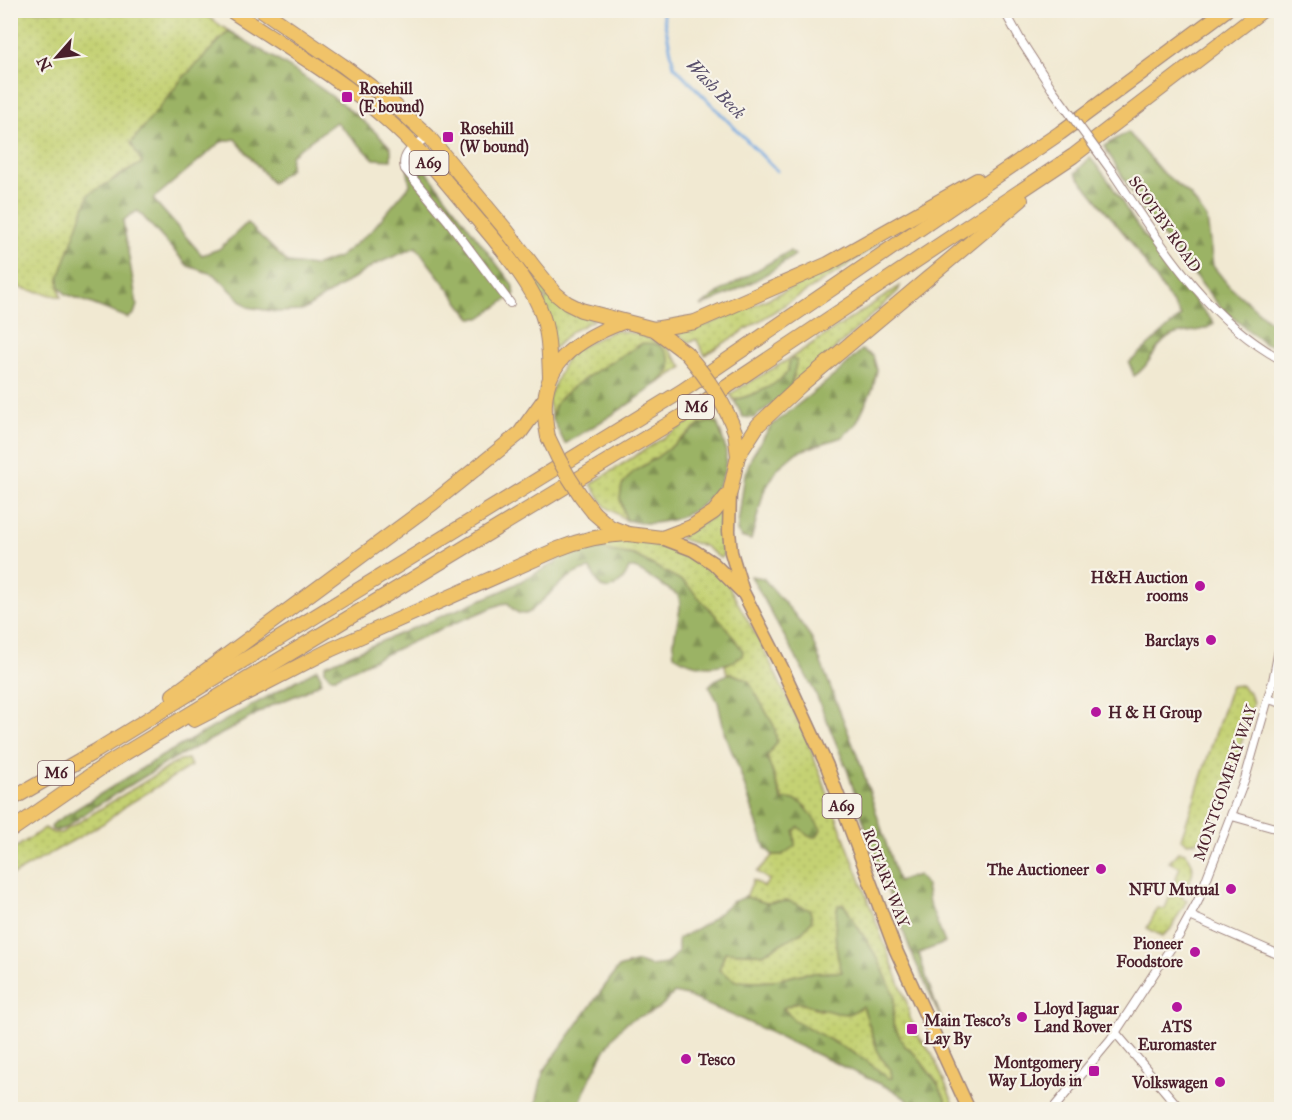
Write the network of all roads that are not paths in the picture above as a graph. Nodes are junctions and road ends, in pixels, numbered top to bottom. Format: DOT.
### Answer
graph roads {
  1 [pos="230,10"];
  2 [pos="261,10"];
  3 [pos="1004,10"];
  4 [pos="1226,10"];
  5 [pos="1263,10"];
  6 [pos="1060,133"];
  7 [pos="428,136"];
  8 [pos="416,146"];
  9 [pos="1073,156"];
  10 [pos="510,303"];
  11 [pos="623,322"];
  12 [pos="654,328"];
  13 [pos="1281,360"];
  14 [pos="550,376"];
  15 [pos="543,401"];
  16 [pos="738,456"];
  17 [pos="730,492"];
  18 [pos="628,534"];
  19 [pos="662,538"];
  20 [pos="743,592"];
  21 [pos="1281,634"];
  22 [pos="1268,699"];
  23 [pos="1281,703"];
  24 [pos="96,751"];
  25 [pos="104,766"];
  26 [pos="13,798"];
  27 [pos="1232,816"];
  28 [pos="1281,830"];
  29 [pos="10,831"];
  30 [pos="1190,916"];
  31 [pos="1281,956"];
  32 [pos="1115,1032"];
  33 [pos="969,1110"];
  34 [pos="1052,1110"];
  35 [pos="1180,1110"];
  1 -- 8 [label="highway, A69"];
  2 -- 7 [label="highway, A69"];
  3 -- 13 [label="street, SCOTBY ROAD, bridge"];
  4 -- 6 [label="highway, M6"];
  5 -- 9 [label="highway, M6"];
  6 -- 12 [label="highway"];
  6 -- 24 [label="highway, M6"];
  7 -- 8 [label="street"];
  7 -- 11 [label="highway, A69"];
  8 -- 10 [label="street"];
  8 -- 14 [label="highway, A69"];
  9 -- 16 [label="highway"];
  9 -- 25 [label="highway, M6"];
  11 -- 12 [label="highway"];
  11 -- 14 [label="highway"];
  12 -- 16 [label="highway, A69, bridge"];
  14 -- 15 [label="highway"];
  15 -- 18 [label="highway, A69, bridge"];
  15 -- 24 [label="highway"];
  16 -- 17 [label="highway, A69"];
  17 -- 19 [label="highway, A69"];
  17 -- 20 [label="main road, ROTARY WAY / A69"];
  18 -- 19 [label="highway, A69"];
  18 -- 25 [label="highway"];
  19 -- 20 [label="main road, ROTARY WAY / A69"];
  20 -- 33 [label="main road, ROTARY WAY / A69"];
  21 -- 22 [label="street, MONTGOMERY WAY"];
  22 -- 23 [label="street"];
  22 -- 27 [label="street, MONTGOMERY WAY"];
  24 -- 26 [label="highway, M6"];
  25 -- 29 [label="highway, M6"];
  27 -- 28 [label="street"];
  27 -- 30 [label="street, MONTGOMERY WAY"];
  30 -- 31 [label="street"];
  30 -- 32 [label="street, MONTGOMERY WAY"];
  32 -- 34 [label="street, MONTGOMERY WAY"];
  32 -- 35 [label="street"];
}
